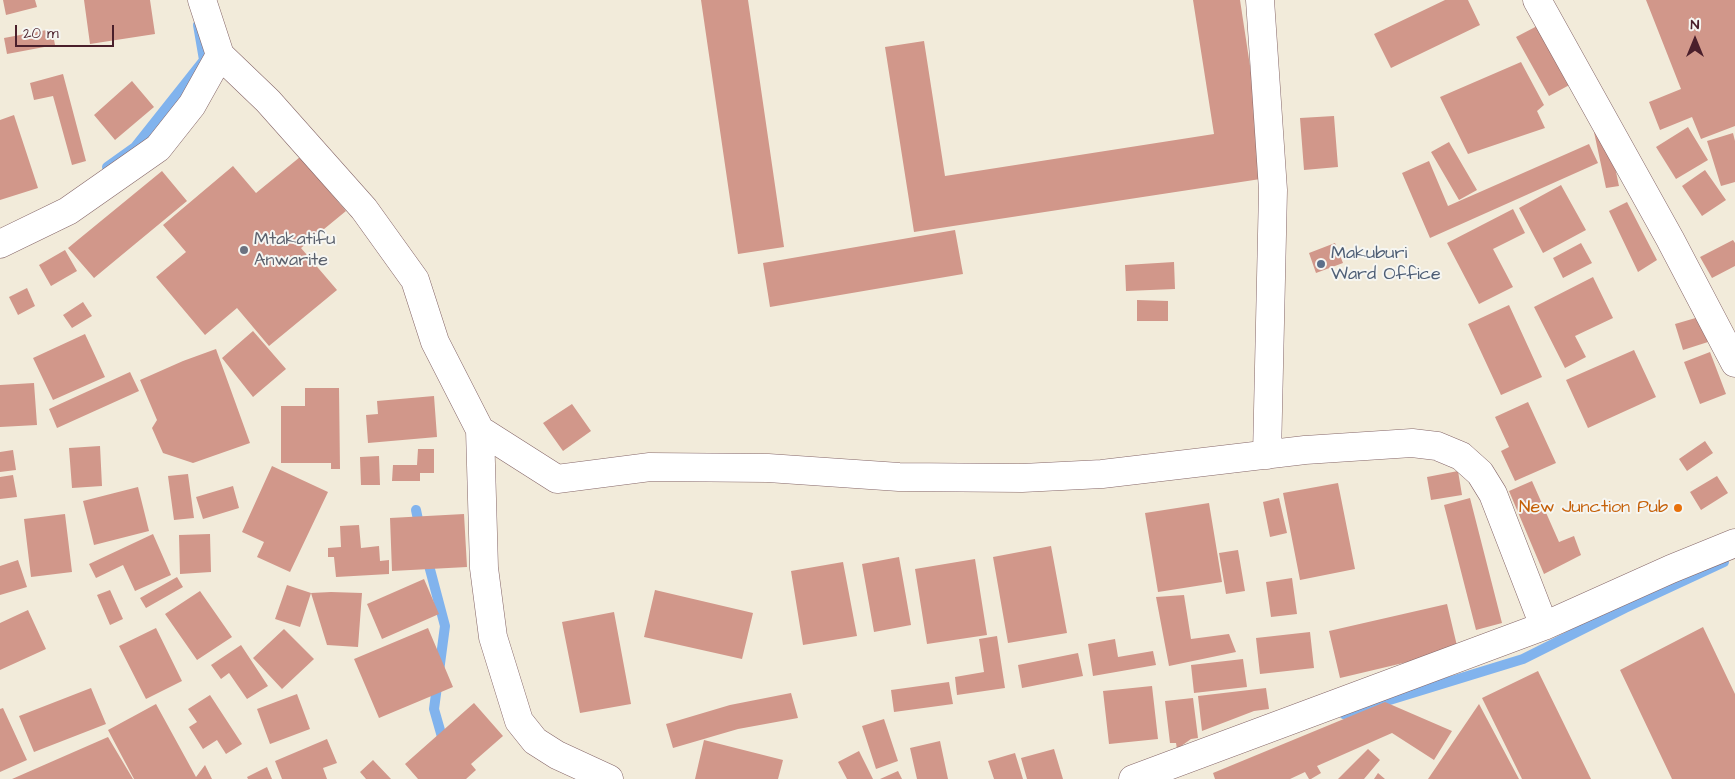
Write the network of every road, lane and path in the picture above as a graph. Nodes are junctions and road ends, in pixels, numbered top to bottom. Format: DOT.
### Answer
graph roads {
  1 [pos="202,0"];
  2 [pos="1260,0"];
  3 [pos="1537,0"];
  4 [pos="220,56"];
  5 [pos="0,244"];
  6 [pos="1735,363"];
  7 [pos="480,430"];
  8 [pos="1267,455"];
  9 [pos="1735,543"];
  10 [pos="1544,626"];
  11 [pos="608,779"];
  12 [pos="1133,779"];
  1 -- 4 [label="street"];
  2 -- 8 [label="street"];
  3 -- 6 [label="street"];
  4 -- 5 [label="street"];
  4 -- 7 [label="street"];
  7 -- 8 [label="street"];
  7 -- 11 [label="street"];
  8 -- 10 [label="street"];
  9 -- 10 [label="street"];
  10 -- 12 [label="street"];
}
